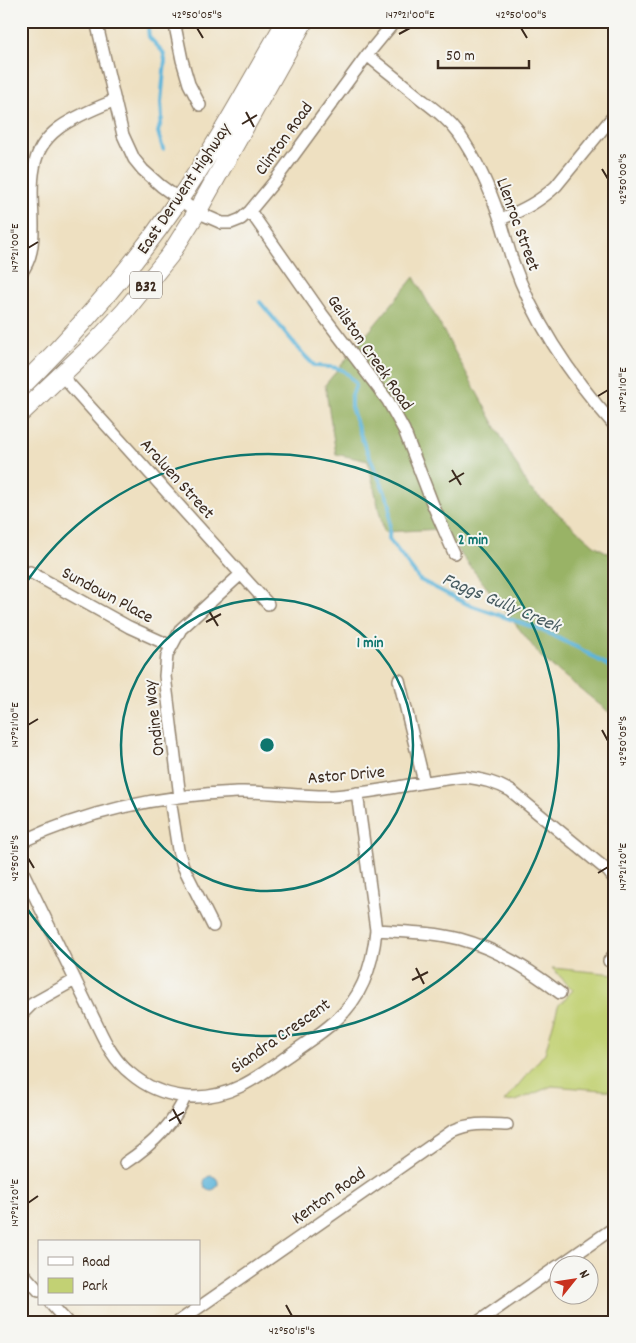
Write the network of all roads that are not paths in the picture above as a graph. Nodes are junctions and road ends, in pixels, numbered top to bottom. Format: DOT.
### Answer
graph roads {
  1 [pos="96,21"];
  2 [pos="174,21"];
  3 [pos="286,21"];
  4 [pos="304,21"];
  5 [pos="395,21"];
  6 [pos="366,55"];
  7 [pos="115,100"];
  8 [pos="200,105"];
  9 [pos="615,114"];
  10 [pos="179,200"];
  11 [pos="250,211"];
  12 [pos="198,212"];
  13 [pos="501,219"];
  14 [pos="21,273"];
  15 [pos="62,376"];
  16 [pos="21,387"];
  17 [pos="21,414"];
  18 [pos="615,426"];
  19 [pos="454,552"];
  20 [pos="30,572"];
  21 [pos="241,574"];
  22 [pos="268,604"];
  23 [pos="171,646"];
  24 [pos="399,680"];
  25 [pos="424,782"];
  26 [pos="357,793"];
  27 [pos="175,798"];
  28 [pos="21,842"];
  29 [pos="21,868"];
  30 [pos="615,880"];
  31 [pos="213,926"];
  32 [pos="376,930"];
  33 [pos="74,980"];
  34 [pos="560,993"];
  35 [pos="21,1015"];
  36 [pos="186,1097"];
  37 [pos="507,1125"];
  38 [pos="125,1163"];
  39 [pos="615,1227"];
  40 [pos="573,1256"];
  41 [pos="21,1271"];
  42 [pos="548,1274"];
  43 [pos="38,1290"];
  44 [pos="53,1306"];
  45 [pos="67,1322"];
  46 [pos="178,1322"];
  47 [pos="478,1322"];
  1 -- 7 [label="street, Clinton Road"];
  2 -- 8 [label="street"];
  3 -- 10 [label="main road, East Derwent Highway / B32"];
  4 -- 12 [label="main road, East Derwent Highway / B32"];
  5 -- 6 [label="street, Clinton Road"];
  6 -- 11 [label="street, Clinton Road"];
  6 -- 13 [label="street, Llenroc Street"];
  7 -- 10 [label="street, Clinton Road"];
  7 -- 14 [label="street"];
  9 -- 13 [label="street"];
  10 -- 12 [label="street, Clinton Road"];
  10 -- 16 [label="main road, East Derwent Highway / B32"];
  11 -- 12 [label="street, Clinton Road"];
  11 -- 19 [label="street, Geilston Creek Road"];
  12 -- 15 [label="main road, East Derwent Highway / B32"];
  13 -- 18 [label="street, Llenroc Street"];
  15 -- 17 [label="main road, East Derwent Highway / B32"];
  15 -- 21 [label="street, Araluen Street"];
  20 -- 23 [label="street, Sundown Place"];
  21 -- 22 [label="street, Araluen Street"];
  21 -- 23 [label="street, Ondine Way"];
  23 -- 27 [label="street, Ondine Way"];
  24 -- 25 [label="street"];
  25 -- 26 [label="street, Astor Drive"];
  25 -- 30 [label="street, Astor Drive"];
  26 -- 27 [label="street, Astor Drive"];
  26 -- 32 [label="street, Siandra Crescent"];
  27 -- 28 [label="street, Astor Drive"];
  27 -- 31 [label="street, Ondine Way"];
  29 -- 33 [label="street, Siandra Crescent"];
  32 -- 34 [label="street"];
  32 -- 36 [label="street, Siandra Crescent"];
  33 -- 35 [label="street"];
  33 -- 36 [label="street, Siandra Crescent"];
  36 -- 38 [label="street"];
  37 -- 46 [label="street, Kenton Road"];
  39 -- 40 [label="street"];
  41 -- 43 [label="street"];
  42 -- 47 [label="street"];
  44 -- 45 [label="street"];
}
